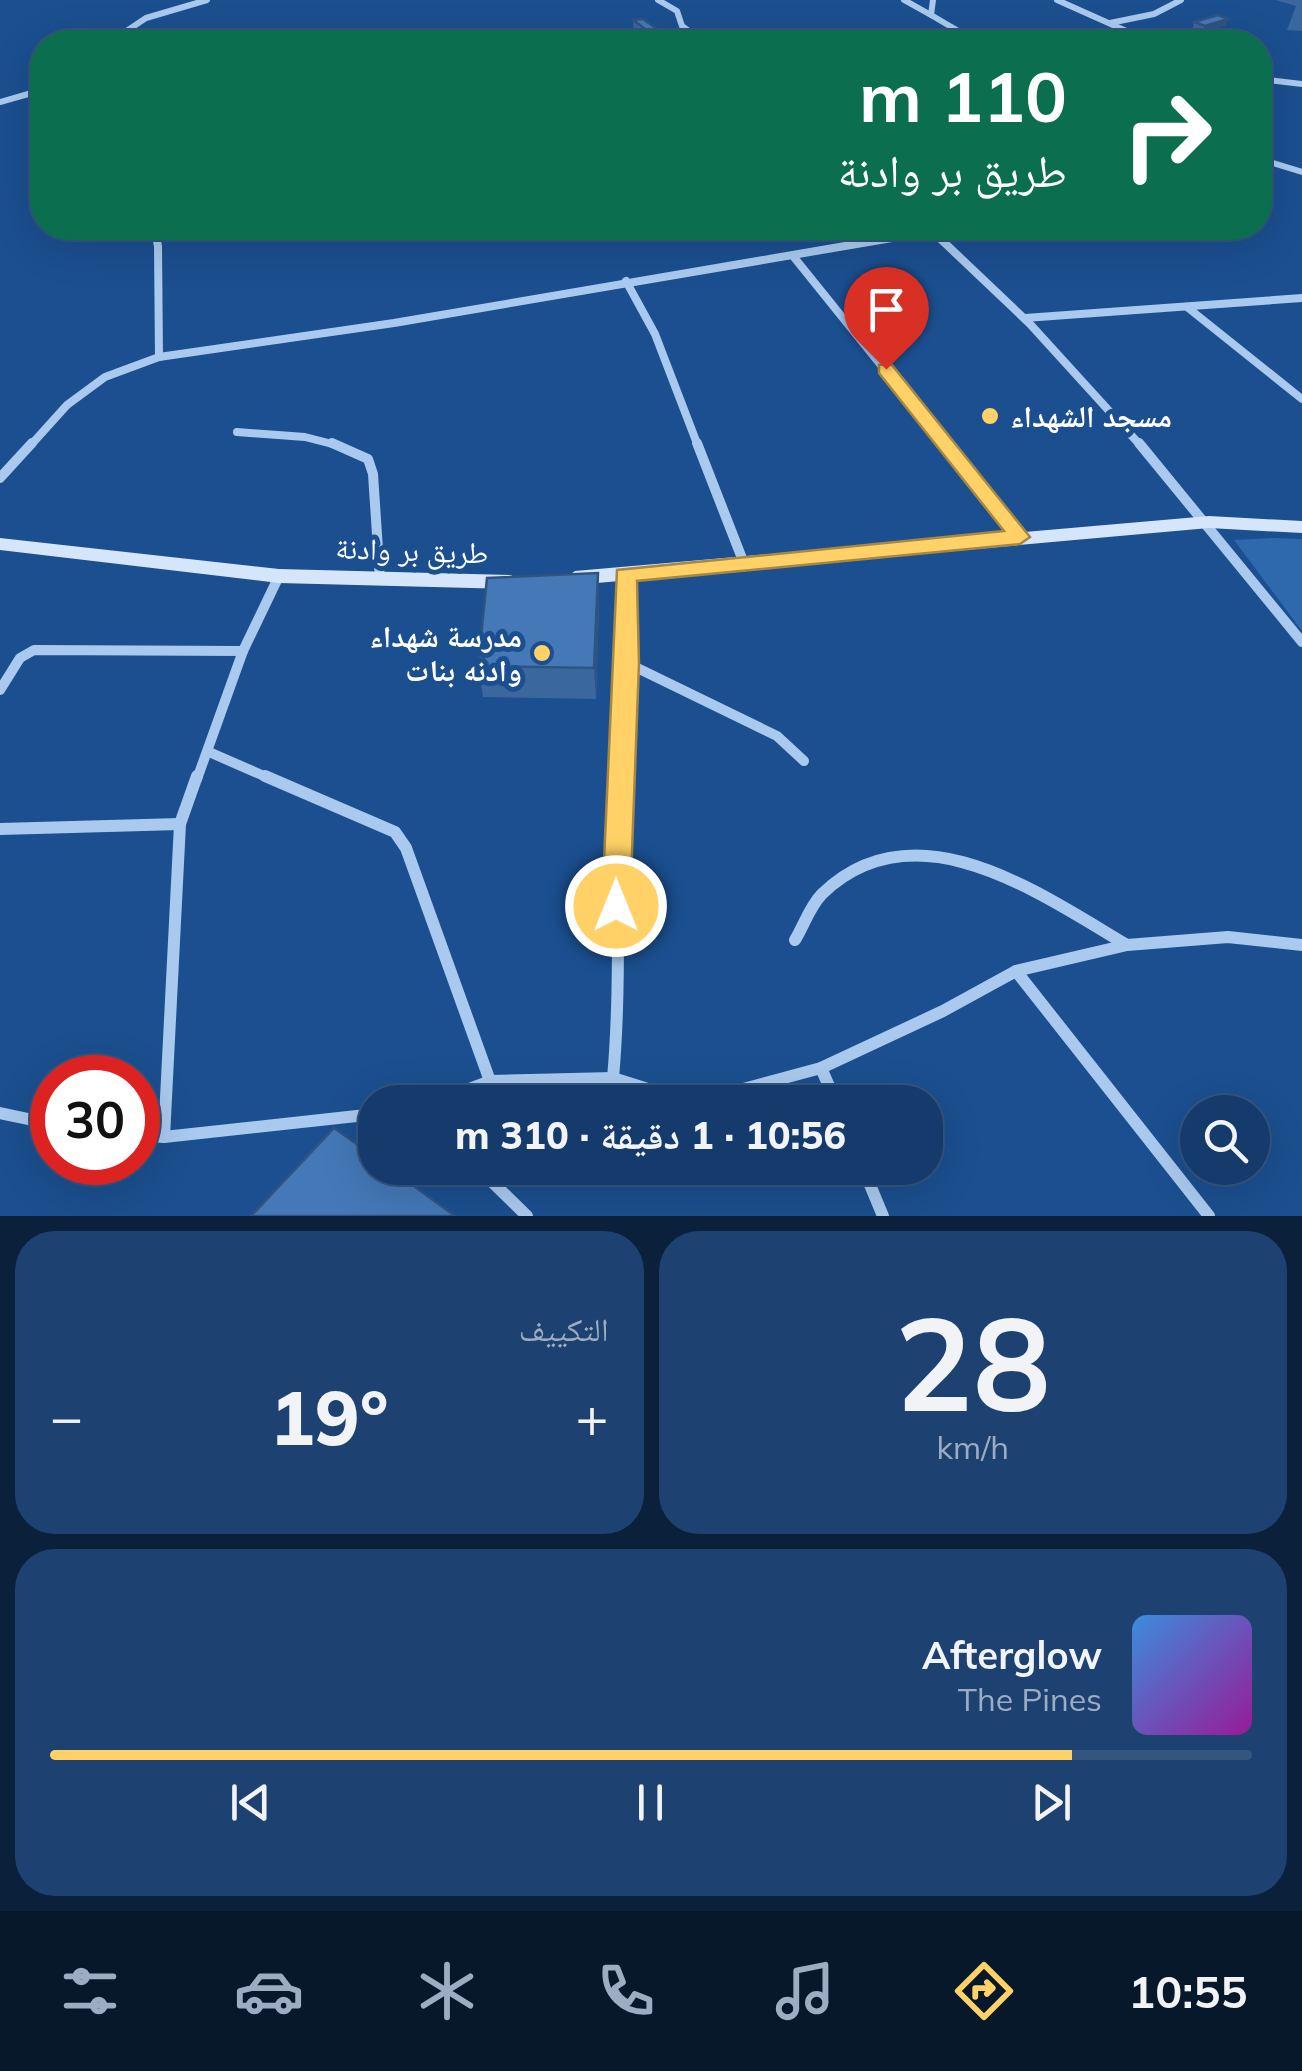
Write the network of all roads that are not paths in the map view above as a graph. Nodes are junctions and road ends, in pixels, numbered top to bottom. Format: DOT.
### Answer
graph roads {
  1 [pos="207,0"];
  2 [pos="658,0"];
  3 [pos="904,0"];
  4 [pos="933,0"];
  5 [pos="1056,0"];
  6 [pos="1181,0"];
  7 [pos="932,15"];
  8 [pos="1110,23"];
  9 [pos="128,30"];
  10 [pos="687,30"];
  11 [pos="956,30"];
  12 [pos="1125,30"];
  13 [pos="1272,80"];
  14 [pos="1302,84"];
  15 [pos="30,93"];
  16 [pos="0,102"];
  17 [pos="1272,163"];
  18 [pos="1302,172"];
  19 [pos="157,240"];
  20 [pos="875,240"];
  21 [pos="944,240"];
  22 [pos="793,256"];
  23 [pos="626,281"];
  24 [pos="1302,298"];
  25 [pos="1187,307"];
  26 [pos="1026,318"];
  27 [pos="160,357"];
  28 [pos="1302,400"];
  29 [pos="238,432"];
  30 [pos="0,478"];
  31 [pos="1209,522"];
  32 [pos="1302,527"];
  33 [pos="1020,537"];
  34 [pos="0,544"];
  35 [pos="745,566"];
  36 [pos="625,575"];
  37 [pos="279,576"];
  38 [pos="380,580"];
  39 [pos="1302,642"];
  40 [pos="243,651"];
  41 [pos="627,663"];
  42 [pos="0,690"];
  43 [pos="209,752"];
  44 [pos="804,761"];
  45 [pos="180,824"];
  46 [pos="0,830"];
  47 [pos="796,940"];
  48 [pos="1128,945"];
  49 [pos="1302,945"];
  50 [pos="1016,971"];
  51 [pos="822,1068"];
  52 [pos="613,1078"];
  53 [pos="490,1081"];
  54 [pos="480,1085"];
  55 [pos="829,1085"];
  56 [pos="0,1112"];
  57 [pos="358,1116"];
  58 [pos="30,1119"];
  59 [pos="160,1136"];
  60 [pos="164,1136"];
  61 [pos="495,1185"];
  62 [pos="870,1185"];
  63 [pos="527,1216"];
  64 [pos="883,1216"];
  65 [pos="1209,1216"];
  1 -- 9 [label="street"];
  2 -- 10 [label="street"];
  3 -- 7 [label="street"];
  4 -- 7 [label="street"];
  5 -- 8 [label="street"];
  6 -- 8 [label="street"];
  7 -- 11 [label="street"];
  8 -- 12 [label="street"];
  13 -- 14 [label="street"];
  15 -- 16 [label="street"];
  17 -- 18 [label="street"];
  19 -- 27 [label="street"];
  20 -- 22 [label="street"];
  21 -- 26 [label="street"];
  22 -- 23 [label="street"];
  22 -- 33 [label="street"];
  23 -- 27 [label="street"];
  23 -- 35 [label="street"];
  24 -- 25 [label="street"];
  25 -- 26 [label="street"];
  25 -- 28 [label="street"];
  26 -- 31 [label="street"];
  27 -- 30 [label="street"];
  29 -- 38 [label="street"];
  31 -- 32 [label="street, طريق بر وادنة"];
  31 -- 33 [label="street, طريق بر وادنة"];
  31 -- 39 [label="street"];
  33 -- 35 [label="street, طريق بر وادنة"];
  34 -- 37 [label="street, طريق بر وادنة"];
  35 -- 36 [label="street, طريق بر وادنة"];
  36 -- 38 [label="street, طريق بر وادنة"];
  36 -- 41 [label="street"];
  37 -- 38 [label="street, طريق بر وادنة"];
  37 -- 40 [label="street"];
  40 -- 42 [label="street"];
  40 -- 43 [label="street"];
  41 -- 44 [label="street"];
  41 -- 52 [label="street"];
  43 -- 45 [label="street"];
  43 -- 53 [label="street"];
  45 -- 46 [label="street"];
  45 -- 60 [label="street"];
  47 -- 48 [label="street"];
  48 -- 49 [label="street"];
  48 -- 50 [label="street"];
  50 -- 51 [label="street"];
  50 -- 65 [label="street"];
  51 -- 52 [label="street"];
  51 -- 55 [label="street"];
  52 -- 53 [label="street"];
  53 -- 54 [label="street"];
  56 -- 58 [label="street"];
  57 -- 60 [label="street"];
  59 -- 60 [label="street"];
  61 -- 63 [label="street"];
  62 -- 64 [label="street"];
}
